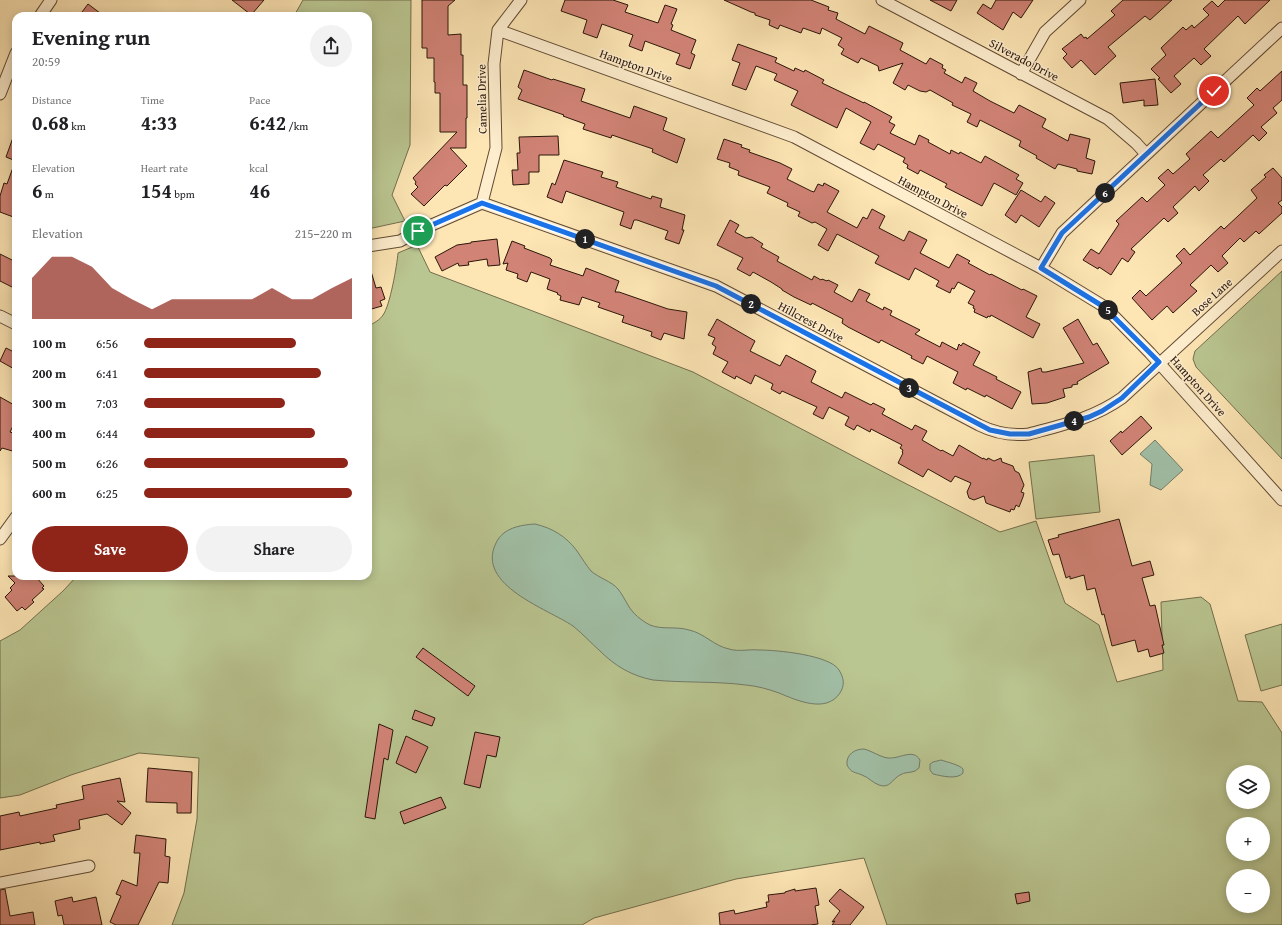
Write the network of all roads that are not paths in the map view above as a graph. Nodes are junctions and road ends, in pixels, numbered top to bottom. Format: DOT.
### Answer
graph roads {
  1 [pos="51,0"];
  2 [pos="521,0"];
  3 [pos="882,0"];
  4 [pos="1080,0"];
  5 [pos="43,12"];
  6 [pos="1282,28"];
  7 [pos="498,30"];
  8 [pos="12,63"];
  9 [pos="1021,74"];
  10 [pos="0,94"];
  11 [pos="1146,154"];
  12 [pos="482,203"];
  13 [pos="372,246"];
  14 [pos="1282,251"];
  15 [pos="1041,268"];
  16 [pos="0,316"];
  17 [pos="12,322"];
  18 [pos="1159,362"];
  19 [pos="1282,500"];
  20 [pos="12,523"];
  21 [pos="0,539"];
  22 [pos="89,866"];
  23 [pos="0,883"];
  1 -- 5 [label="street"];
  2 -- 7 [label="street"];
  3 -- 9 [label="street, Silverado Drive"];
  4 -- 9 [label="street"];
  6 -- 11 [label="street"];
  7 -- 12 [label="street, Camelia Drive"];
  7 -- 15 [label="street, Hampton Drive"];
  8 -- 10 [label="street"];
  9 -- 11 [label="street, Silverado Drive"];
  11 -- 15 [label="street"];
  12 -- 13 [label="street"];
  12 -- 18 [label="street, Hillcrest Drive"];
  14 -- 18 [label="street, Bose Lane"];
  15 -- 18 [label="street, Hampton Drive"];
  16 -- 17 [label="street"];
  18 -- 19 [label="street, Hampton Drive"];
  20 -- 21 [label="street"];
  22 -- 23 [label="street"];
}
